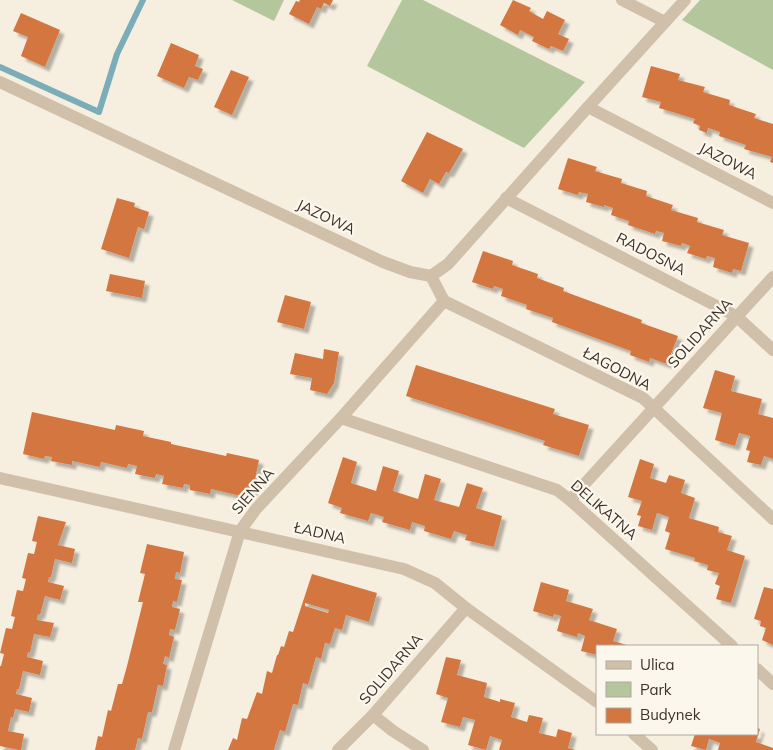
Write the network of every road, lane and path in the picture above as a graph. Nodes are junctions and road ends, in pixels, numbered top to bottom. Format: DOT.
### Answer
graph roads {
  1 [pos="622,0"];
  2 [pos="685,0"];
  3 [pos="665,22"];
  4 [pos="0,82"];
  5 [pos="588,107"];
  6 [pos="506,198"];
  7 [pos="773,203"];
  8 [pos="431,276"];
  9 [pos="773,277"];
  10 [pos="444,302"];
  11 [pos="736,316"];
  12 [pos="773,350"];
  13 [pos="654,409"];
  14 [pos="340,418"];
  15 [pos="0,478"];
  16 [pos="570,500"];
  17 [pos="773,519"];
  18 [pos="240,531"];
  19 [pos="466,608"];
  20 [pos="731,645"];
  21 [pos="758,670"];
  22 [pos="773,684"];
  23 [pos="596,701"];
  24 [pos="373,715"];
  25 [pos="635,735"];
  26 [pos="174,750"];
  27 [pos="338,750"];
  28 [pos="423,750"];
  29 [pos="652,750"];
  1 -- 3 [label="street"];
  2 -- 3 [label="street"];
  3 -- 5 [label="street"];
  4 -- 8 [label="street, JAZOWA"];
  5 -- 6 [label="street"];
  5 -- 7 [label="street, JAZOWA"];
  6 -- 8 [label="street"];
  6 -- 11 [label="street, RADOSNA"];
  8 -- 10 [label="street"];
  9 -- 11 [label="street, SOLIDARNA"];
  10 -- 13 [label="street, ŁAGODNA"];
  10 -- 14 [label="street, SIENNA"];
  11 -- 12 [label="street, RADOSNA"];
  11 -- 13 [label="street, SOLIDARNA"];
  13 -- 16 [label="street, SOLIDARNA"];
  13 -- 17 [label="street, ŁAGODNA"];
  14 -- 16 [label="street, DELIKATNA"];
  14 -- 18 [label="street, SIENNA"];
  15 -- 18 [label="street, ŁADNA"];
  16 -- 20 [label="street, DELIKATNA"];
  18 -- 19 [label="street, ŁADNA"];
  18 -- 26 [label="street, SIENNA"];
  19 -- 23 [label="street, ŁADNA"];
  19 -- 24 [label="street, SOLIDARNA"];
  21 -- 22 [label="street"];
  24 -- 27 [label="street, SOLIDARNA"];
  24 -- 28 [label="street"];
  25 -- 29 [label="street"];
}
